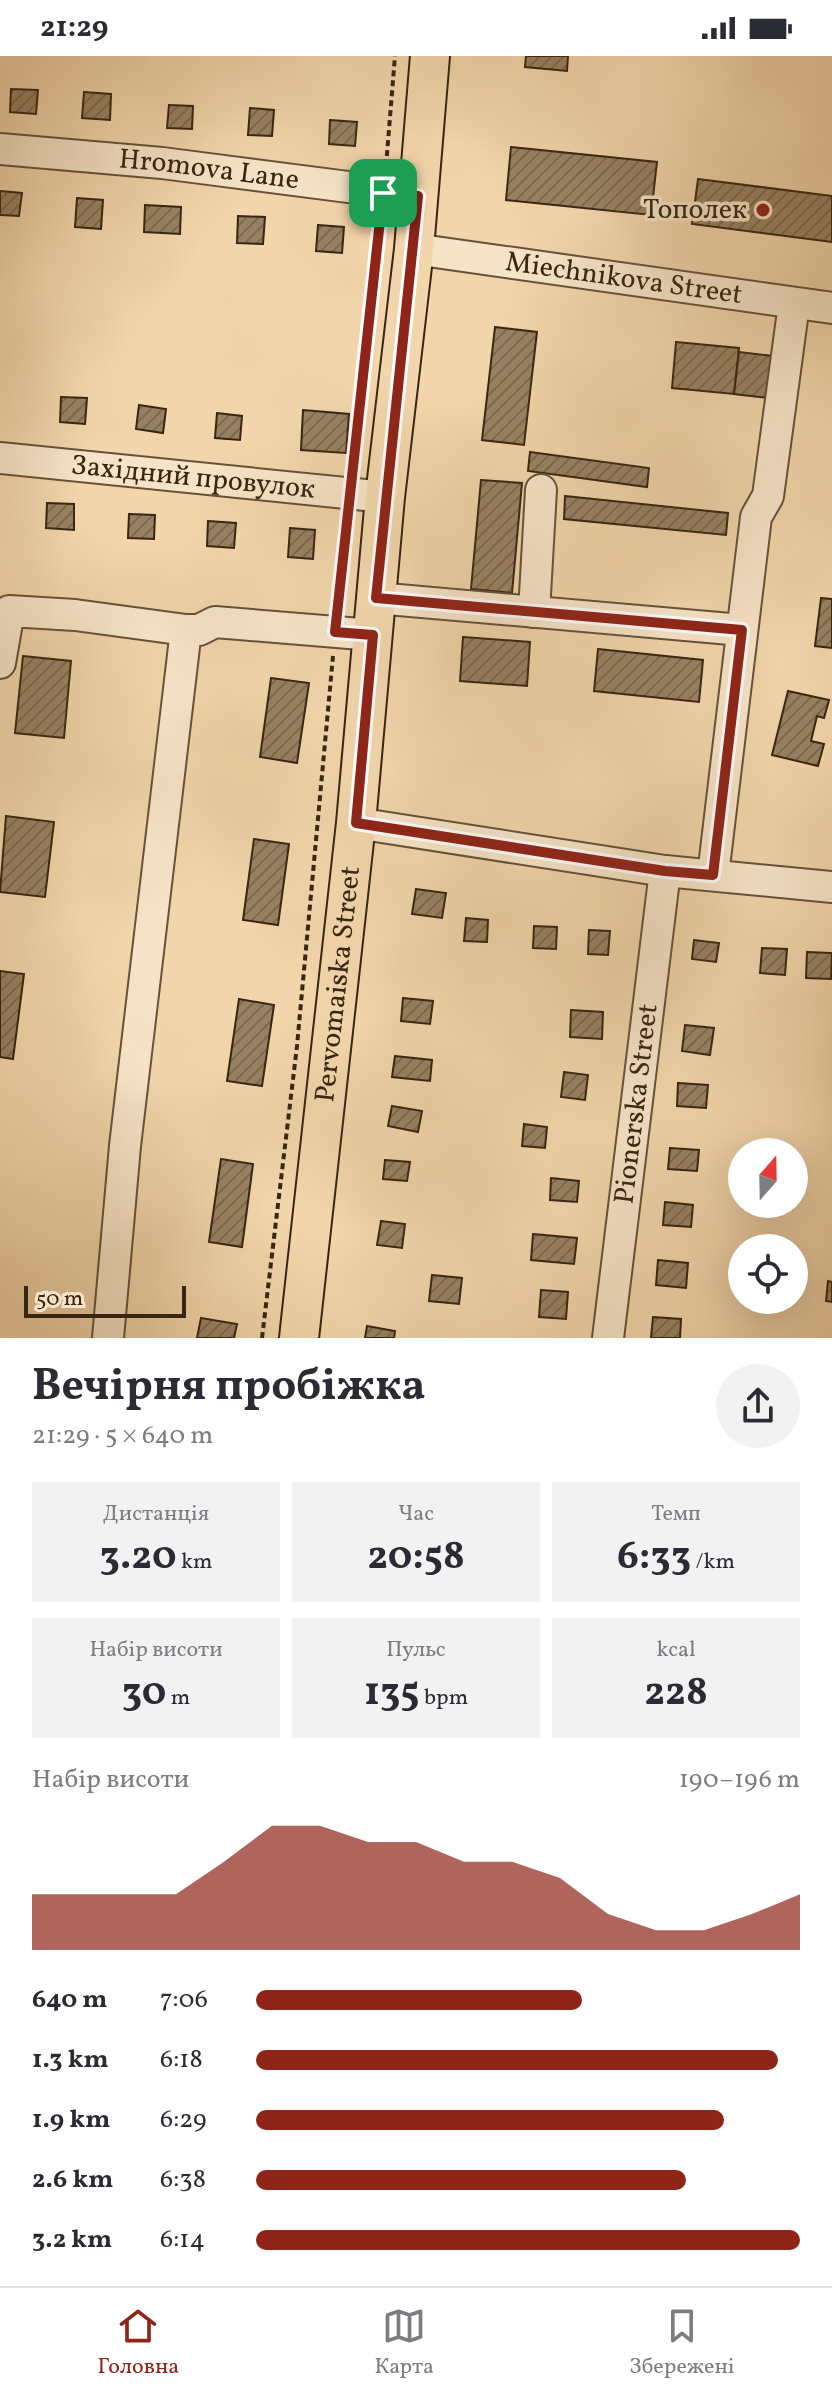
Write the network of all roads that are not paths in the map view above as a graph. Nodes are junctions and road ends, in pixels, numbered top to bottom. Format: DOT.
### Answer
graph roads {
  1 [pos="430,56"];
  2 [pos="0,149"];
  3 [pos="401,195"];
  4 [pos="414,249"];
  5 [pos="794,304"];
  6 [pos="832,308"];
  7 [pos="0,458"];
  8 [pos="541,490"];
  9 [pos="368,496"];
  10 [pos="534,612"];
  11 [pos="374,617"];
  12 [pos="186,630"];
  13 [pos="742,630"];
  14 [pos="0,663"];
  15 [pos="356,823"];
  16 [pos="665,871"];
  17 [pos="713,875"];
  18 [pos="832,887"];
  19 [pos="108,1338"];
  20 [pos="299,1338"];
  21 [pos="608,1338"];
  1 -- 3 [label="main road, Pervomaiska Street"];
  2 -- 3 [label="street, Hromova Lane"];
  3 -- 4 [label="main road, Pervomaiska Street"];
  4 -- 5 [label="street, Miechnikova Street"];
  4 -- 9 [label="main road, Pervomaiska Street"];
  5 -- 6 [label="street, Miechnikova Street"];
  5 -- 13 [label="street"];
  7 -- 9 [label="street, Західний провулок"];
  8 -- 10 [label="street"];
  9 -- 11 [label="main road, Pervomaiska Street"];
  10 -- 11 [label="street"];
  10 -- 13 [label="street"];
  11 -- 12 [label="street"];
  11 -- 15 [label="main road, Pervomaiska Street"];
  12 -- 14 [label="street"];
  12 -- 19 [label="street"];
  13 -- 17 [label="street"];
  15 -- 16 [label="street"];
  15 -- 20 [label="main road, Pervomaiska Street"];
  16 -- 17 [label="street"];
  16 -- 21 [label="street, Pionerska Street"];
  17 -- 18 [label="street"];
}
